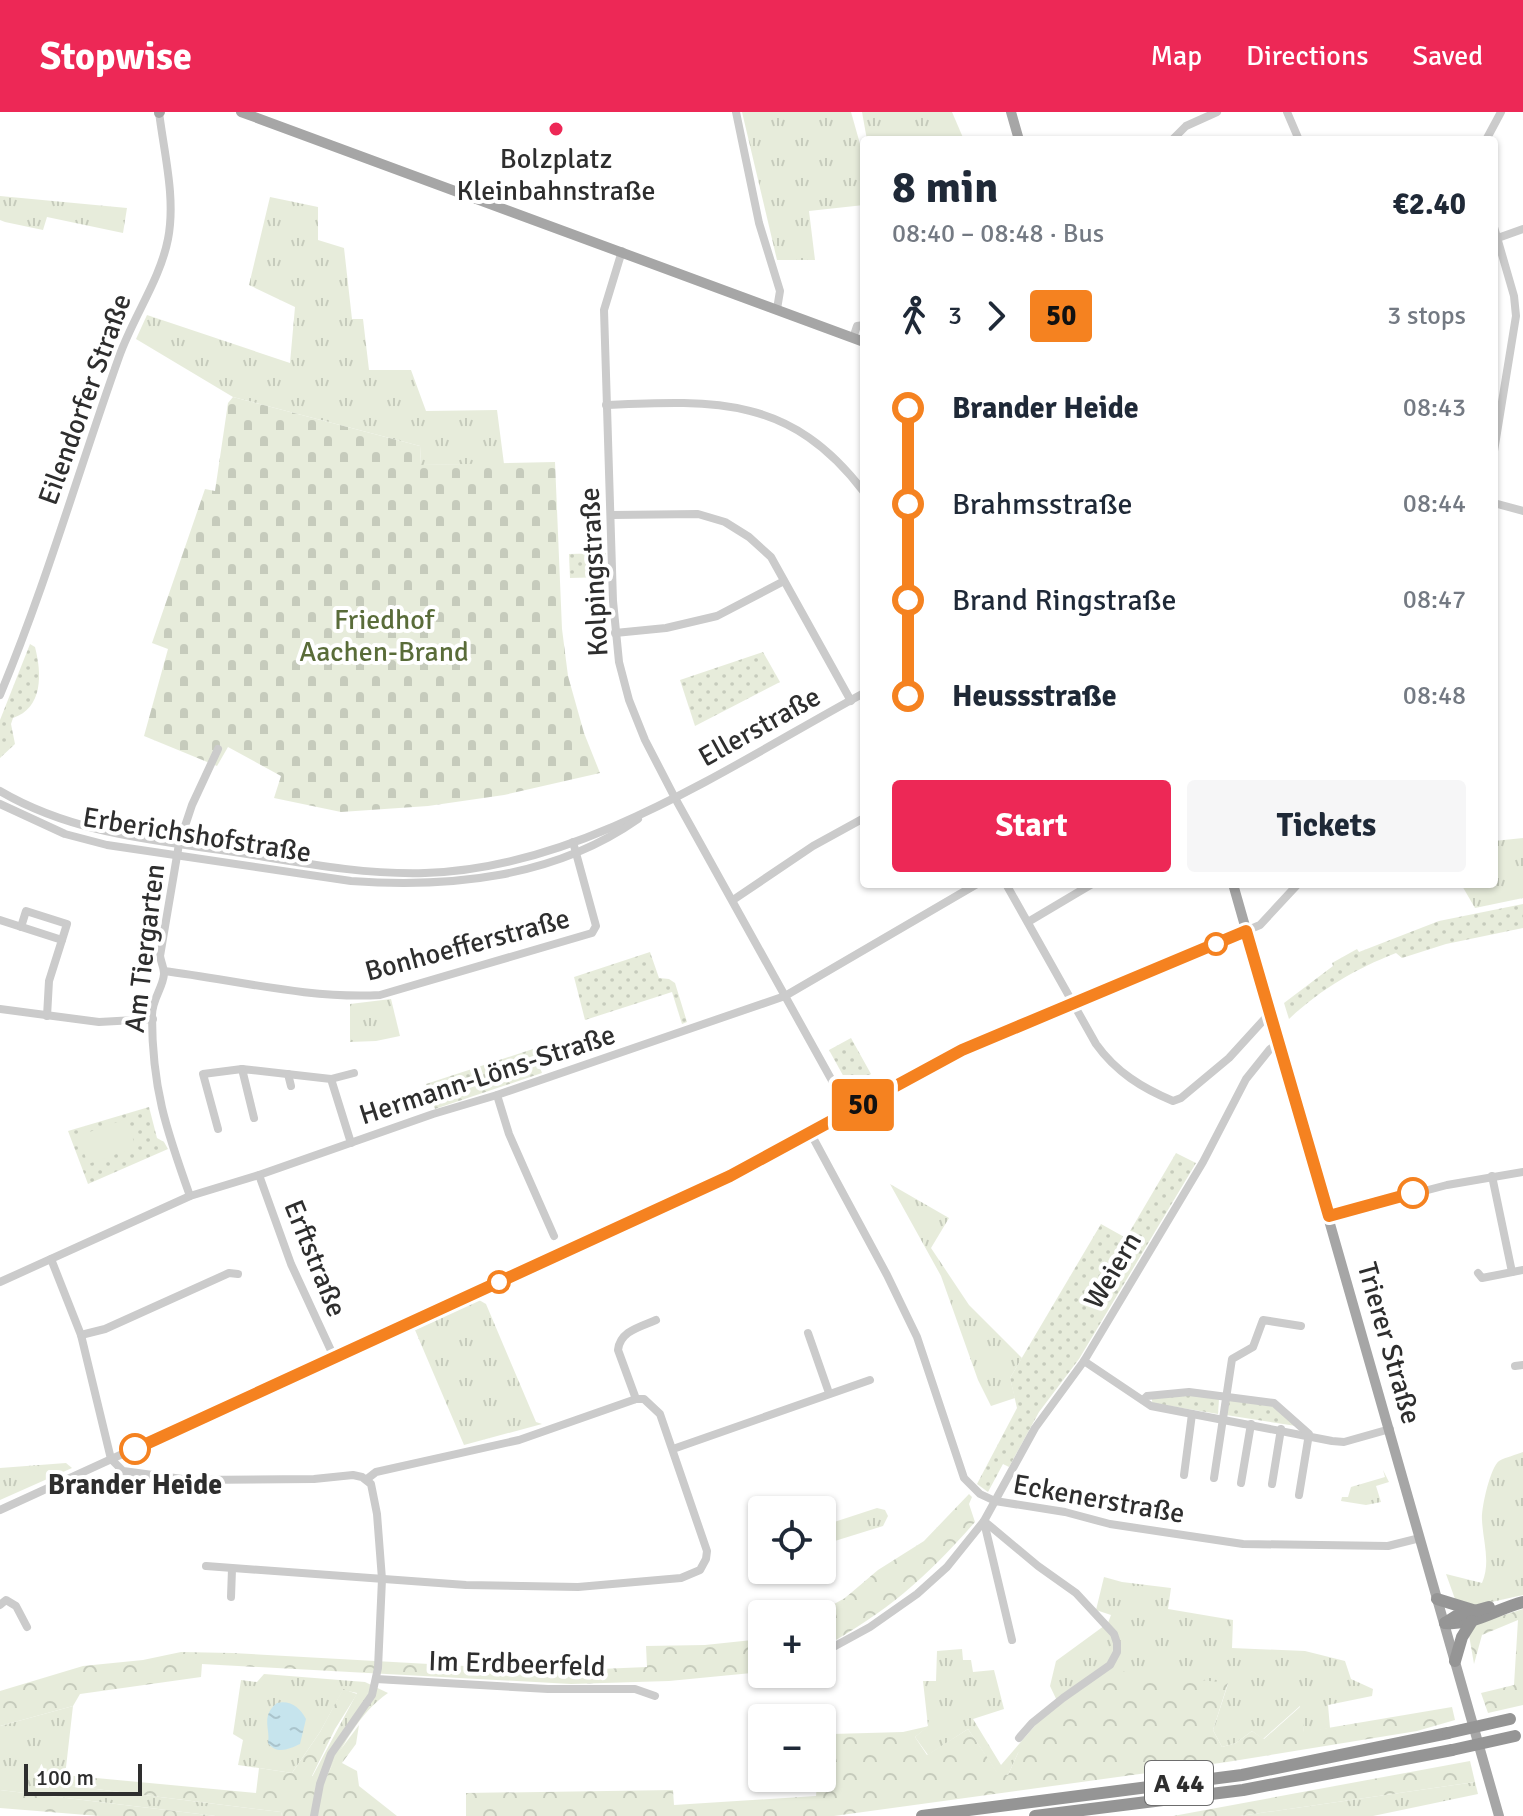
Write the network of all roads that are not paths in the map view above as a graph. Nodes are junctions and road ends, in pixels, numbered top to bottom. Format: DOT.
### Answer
graph roads {
  1 [pos="160,112"];
  2 [pos="241,112"];
  3 [pos="736,112"];
  4 [pos="1011,112"];
  5 [pos="1217,112"];
  6 [pos="1287,112"];
  7 [pos="1501,112"];
  8 [pos="1018,136"];
  9 [pos="1176,136"];
  10 [pos="1297,136"];
  11 [pos="1488,136"];
  12 [pos="1523,229"];
  13 [pos="1498,238"];
  14 [pos="1498,245"];
  15 [pos="622,251"];
  16 [pos="777,309"];
  17 [pos="858,340"];
  18 [pos="606,405"];
  19 [pos="1498,426"];
  20 [pos="860,488"];
  21 [pos="1498,504"];
  22 [pos="1523,511"];
  23 [pos="612,515"];
  24 [pos="784,581"];
  25 [pos="615,633"];
  26 [pos="0,695"];
  27 [pos="860,695"];
  28 [pos="851,701"];
  29 [pos="218,749"];
  30 [pos="0,791"];
  31 [pos="675,798"];
  32 [pos="0,804"];
  33 [pos="655,808"];
  34 [pos="860,820"];
  35 [pos="573,842"];
  36 [pos="179,844"];
  37 [pos="577,853"];
  38 [pos="178,856"];
  39 [pos="393,873"];
  40 [pos="393,884"];
  41 [pos="969,888"];
  42 [pos="1008,888"];
  43 [pos="1085,888"];
  44 [pos="1234,888"];
  45 [pos="1294,888"];
  46 [pos="733,900"];
  47 [pos="0,920"];
  48 [pos="1028,922"];
  49 [pos="21,927"];
  50 [pos="1246,931"];
  51 [pos="62,940"];
  52 [pos="164,971"];
  53 [pos="785,996"];
  54 [pos="1073,1004"];
  55 [pos="0,1009"];
  56 [pos="1270,1013"];
  57 [pos="47,1016"];
  58 [pos="153,1019"];
  59 [pos="1279,1043"];
  60 [pos="242,1069"];
  61 [pos="354,1073"];
  62 [pos="288,1074"];
  63 [pos="331,1079"];
  64 [pos="291,1086"];
  65 [pos="497,1095"];
  66 [pos="850,1113"];
  67 [pos="254,1118"];
  68 [pos="218,1129"];
  69 [pos="811,1134"];
  70 [pos="351,1143"];
  71 [pos="1523,1172"];
  72 [pos="259,1175"];
  73 [pos="1492,1176"];
  74 [pos="190,1196"];
  75 [pos="1329,1216"];
  76 [pos="554,1236"];
  77 [pos="51,1259"];
  78 [pos="1523,1270"];
  79 [pos="1512,1272"];
  80 [pos="1478,1273"];
  81 [pos="238,1274"];
  82 [pos="0,1282"];
  83 [pos="656,1320"];
  84 [pos="1301,1326"];
  85 [pos="808,1333"];
  86 [pos="81,1335"];
  87 [pos="334,1357"];
  88 [pos="1084,1361"];
  89 [pos="870,1380"];
  90 [pos="829,1393"];
  91 [pos="1225,1396"];
  92 [pos="636,1399"];
  93 [pos="1143,1400"];
  94 [pos="1192,1414"];
  95 [pos="1222,1419"];
  96 [pos="1251,1424"];
  97 [pos="1281,1429"];
  98 [pos="1390,1429"];
  99 [pos="1309,1434"];
  100 [pos="673,1449"];
  101 [pos="111,1459"];
  102 [pos="1184,1475"];
  103 [pos="1214,1478"];
  104 [pos="367,1479"];
  105 [pos="1241,1483"];
  106 [pos="1272,1484"];
  107 [pos="1299,1495"];
  108 [pos="995,1501"];
  109 [pos="0,1510"];
  110 [pos="984,1521"];
  111 [pos="1420,1538"];
  112 [pos="206,1566"];
  113 [pos="232,1569"];
  114 [pos="382,1579"];
  115 [pos="231,1597"];
  116 [pos="1437,1599"];
  117 [pos="1518,1603"];
  118 [pos="0,1605"];
  119 [pos="1474,1616"];
  120 [pos="1445,1623"];
  121 [pos="27,1627"];
  122 [pos="1012,1640"];
  123 [pos="836,1646"];
  124 [pos="1455,1661"];
  125 [pos="376,1679"];
  126 [pos="655,1696"];
  127 [pos="1517,1718"];
  128 [pos="1519,1735"];
  129 [pos="1019,1738"];
  130 [pos="314,1816"];
  131 [pos="922,1816"];
  132 [pos="1035,1816"];
  133 [pos="1499,1816"];
  1 -- 26 [label="street, Eilendorfer Straße"];
  2 -- 15 [label="main road"];
  3 -- 16 [label="street"];
  4 -- 8 [label="main road"];
  5 -- 9 [label="street"];
  6 -- 10 [label="street"];
  7 -- 11 [label="street"];
  12 -- 13 [label="street"];
  14 -- 19 [label="street"];
  15 -- 16 [label="main road"];
  15 -- 18 [label="street, Kolpingstraße"];
  16 -- 17 [label="main road"];
  18 -- 20 [label="street"];
  18 -- 23 [label="street, Kolpingstraße"];
  21 -- 22 [label="street"];
  23 -- 24 [label="street"];
  23 -- 25 [label="street, Kolpingstraße"];
  24 -- 25 [label="street"];
  24 -- 28 [label="street"];
  25 -- 31 [label="street, Kolpingstraße"];
  27 -- 28 [label="street, Ellerstraße"];
  28 -- 31 [label="street, Ellerstraße"];
  29 -- 36 [label="street, Erberichshofstraße"];
  30 -- 36 [label="street, Erberichshofstraße"];
  31 -- 33 [label="street, Erberichshofstraße"];
  31 -- 46 [label="street, Kolpingstraße"];
  32 -- 38 [label="street, Erberichshofstraße"];
  33 -- 35 [label="street, Erberichshofstraße"];
  33 -- 37 [label="street, Erberichshofstraße"];
  34 -- 46 [label="street"];
  35 -- 37 [label="street, Bonhoefferstraße"];
  35 -- 39 [label="street, Erberichshofstraße"];
  36 -- 38 [label="street, Am Tiergarten"];
  36 -- 39 [label="street, Erberichshofstraße"];
  37 -- 40 [label="street, Erberichshofstraße"];
  37 -- 52 [label="street, Bonhoefferstraße"];
  38 -- 40 [label="street, Erberichshofstraße"];
  38 -- 52 [label="street, Am Tiergarten"];
  39 -- 40 [label="street"];
  41 -- 53 [label="street, Hermann-Löns-Straße"];
  42 -- 48 [label="street"];
  43 -- 48 [label="street"];
  44 -- 50 [label="main road, Trierer Straße"];
  45 -- 50 [label="street"];
  46 -- 53 [label="street, Kolpingstraße"];
  47 -- 49 [label="street"];
  48 -- 54 [label="street"];
  49 -- 51 [label="street"];
  49 -- 51 [label="street"];
  50 -- 54 [label="street"];
  50 -- 56 [label="main road, Trierer Straße"];
  51 -- 57 [label="street"];
  52 -- 58 [label="street, Am Tiergarten"];
  53 -- 65 [label="street, Hermann-Löns-Straße"];
  53 -- 66 [label="street, Kolpingstraße"];
  54 -- 56 [label="street"];
  54 -- 66 [label="street"];
  55 -- 57 [label="street"];
  56 -- 59 [label="main road, Trierer Straße"];
  57 -- 58 [label="street"];
  58 -- 74 [label="street, Am Tiergarten"];
  59 -- 75 [label="main road, Trierer Straße"];
  59 -- 88 [label="street, Weiern"];
  60 -- 62 [label="street"];
  60 -- 67 [label="street"];
  60 -- 68 [label="street"];
  61 -- 63 [label="street"];
  62 -- 63 [label="street"];
  62 -- 64 [label="street"];
  63 -- 70 [label="street"];
  65 -- 70 [label="street, Hermann-Löns-Straße"];
  65 -- 76 [label="street"];
  66 -- 69 [label="street"];
  69 -- 87 [label="street"];
  69 -- 108 [label="street, Eckenerstraße"];
  70 -- 72 [label="street, Hermann-Löns-Straße"];
  71 -- 73 [label="street"];
  72 -- 74 [label="street, Hermann-Löns-Straße"];
  72 -- 87 [label="street, Erftstraße"];
  73 -- 75 [label="street"];
  73 -- 79 [label="street"];
  74 -- 77 [label="street, Hermann-Löns-Straße"];
  75 -- 98 [label="main road, Trierer Straße"];
  77 -- 82 [label="street, Hermann-Löns-Straße"];
  77 -- 86 [label="street"];
  78 -- 79 [label="street"];
  79 -- 80 [label="street"];
  81 -- 86 [label="street"];
  83 -- 92 [label="street"];
  84 -- 91 [label="street"];
  85 -- 90 [label="street"];
  86 -- 101 [label="street"];
  87 -- 101 [label="street"];
  88 -- 93 [label="street"];
  88 -- 108 [label="street, Weiern"];
  89 -- 90 [label="street"];
  90 -- 100 [label="street"];
  91 -- 93 [label="street"];
  91 -- 95 [label="street"];
  91 -- 99 [label="street"];
  92 -- 100 [label="street"];
  92 -- 104 [label="street"];
  93 -- 94 [label="street"];
  94 -- 95 [label="street"];
  94 -- 102 [label="street"];
  95 -- 96 [label="street"];
  95 -- 103 [label="street"];
  96 -- 97 [label="street"];
  96 -- 105 [label="street"];
  97 -- 99 [label="street"];
  97 -- 106 [label="street"];
  98 -- 99 [label="street"];
  98 -- 111 [label="main road, Trierer Straße"];
  99 -- 107 [label="street"];
  100 -- 114 [label="street"];
  101 -- 104 [label="street"];
  101 -- 109 [label="street"];
  104 -- 114 [label="street"];
  108 -- 110 [label="street, Weiern"];
  108 -- 111 [label="street, Eckenerstraße"];
  110 -- 122 [label="street"];
  110 -- 123 [label="street, Weiern"];
  110 -- 129 [label="street"];
  111 -- 116 [label="main road, Trierer Straße"];
  112 -- 113 [label="street"];
  113 -- 114 [label="street"];
  113 -- 115 [label="street"];
  114 -- 125 [label="street"];
  116 -- 119 [label="highway"];
  116 -- 120 [label="main road, Trierer Straße"];
  117 -- 119 [label="highway"];
  118 -- 121 [label="street"];
  119 -- 120 [label="highway"];
  119 -- 124 [label="highway"];
  120 -- 124 [label="main road, Trierer Straße"];
  124 -- 133 [label="main road, Trierer Straße"];
  125 -- 126 [label="street, Im Erdbeerfeld"];
  125 -- 130 [label="street"];
  127 -- 131 [label="highway, A 44, bridge"];
  128 -- 132 [label="highway, A 44, bridge"];
}
